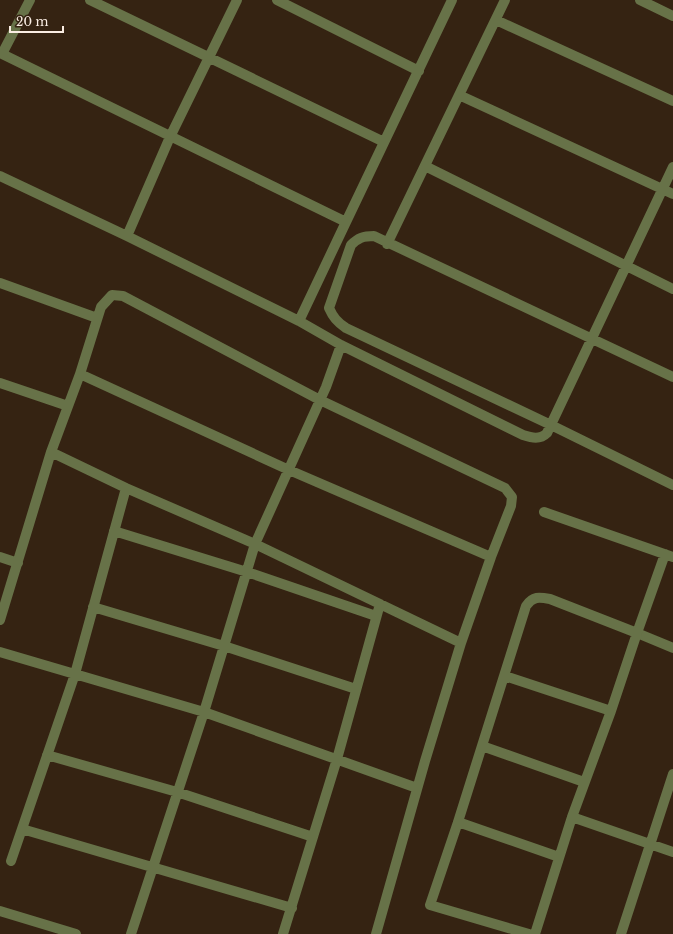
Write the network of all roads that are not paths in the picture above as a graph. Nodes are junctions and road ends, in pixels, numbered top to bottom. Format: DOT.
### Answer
graph roads {
  1 [pos="30,0"];
  2 [pos="90,0"];
  3 [pos="237,0"];
  4 [pos="277,0"];
  5 [pos="452,0"];
  6 [pos="505,0"];
  7 [pos="640,0"];
  8 [pos="673,16"];
  9 [pos="496,20"];
  10 [pos="1,54"];
  11 [pos="208,58"];
  12 [pos="419,70"];
  13 [pos="459,94"];
  14 [pos="673,101"];
  15 [pos="170,137"];
  16 [pos="384,142"];
  17 [pos="425,166"];
  18 [pos="673,167"];
  19 [pos="0,176"];
  20 [pos="662,189"];
  21 [pos="673,194"];
  22 [pos="346,222"];
  23 [pos="127,236"];
  24 [pos="387,244"];
  25 [pos="627,266"];
  26 [pos="0,283"];
  27 [pos="673,289"];
  28 [pos="97,318"];
  29 [pos="299,321"];
  30 [pos="592,339"];
  31 [pos="341,345"];
  32 [pos="80,374"];
  33 [pos="673,377"];
  34 [pos="0,383"];
  35 [pos="320,400"];
  36 [pos="68,406"];
  37 [pos="551,425"];
  38 [pos="51,452"];
  39 [pos="289,470"];
  40 [pos="673,485"];
  41 [pos="126,488"];
  42 [pos="544,512"];
  43 [pos="114,531"];
  44 [pos="255,544"];
  45 [pos="669,555"];
  46 [pos="0,557"];
  47 [pos="491,557"];
  48 [pos="18,563"];
  49 [pos="247,572"];
  50 [pos="380,604"];
  51 [pos="93,607"];
  52 [pos="376,616"];
  53 [pos="0,620"];
  54 [pos="637,632"];
  55 [pos="461,643"];
  56 [pos="224,646"];
  57 [pos="673,648"];
  58 [pos="0,652"];
  59 [pos="75,674"];
  60 [pos="505,676"];
  61 [pos="356,689"];
  62 [pos="611,711"];
  63 [pos="204,712"];
  64 [pos="482,746"];
  65 [pos="47,755"];
  66 [pos="337,759"];
  67 [pos="673,774"];
  68 [pos="584,782"];
  69 [pos="417,788"];
  70 [pos="178,792"];
  71 [pos="572,817"];
  72 [pos="458,822"];
  73 [pos="22,829"];
  74 [pos="313,838"];
  75 [pos="650,844"];
  76 [pos="673,852"];
  77 [pos="559,857"];
  78 [pos="11,861"];
  79 [pos="153,867"];
  80 [pos="292,908"];
  81 [pos="0,911"];
  82 [pos="76,934"];
  83 [pos="131,934"];
  84 [pos="283,934"];
  85 [pos="376,934"];
  86 [pos="529,934"];
  87 [pos="535,934"];
  88 [pos="621,934"];
  1 -- 10 [label="street"];
  2 -- 11 [label="street"];
  3 -- 11 [label="street"];
  4 -- 12 [label="street"];
  5 -- 12 [label="street"];
  6 -- 9 [label="street"];
  7 -- 8 [label="street"];
  9 -- 13 [label="street"];
  9 -- 14 [label="street"];
  10 -- 15 [label="street"];
  11 -- 15 [label="street"];
  11 -- 16 [label="street"];
  12 -- 16 [label="street"];
  13 -- 17 [label="street"];
  13 -- 20 [label="street"];
  15 -- 22 [label="street"];
  15 -- 23 [label="street"];
  16 -- 22 [label="street"];
  17 -- 24 [label="street"];
  17 -- 25 [label="street"];
  18 -- 20 [label="street"];
  19 -- 23 [label="street"];
  20 -- 21 [label="street"];
  20 -- 25 [label="street"];
  22 -- 29 [label="street"];
  23 -- 29 [label="street"];
  24 -- 30 [label="street"];
  24 -- 37 [label="street"];
  25 -- 27 [label="street"];
  25 -- 30 [label="street"];
  26 -- 28 [label="street"];
  28 -- 32 [label="street"];
  28 -- 35 [label="street"];
  29 -- 31 [label="street"];
  30 -- 33 [label="street"];
  30 -- 37 [label="street"];
  31 -- 35 [label="street"];
  31 -- 37 [label="street"];
  32 -- 36 [label="street"];
  32 -- 39 [label="street"];
  34 -- 36 [label="street"];
  35 -- 39 [label="street"];
  35 -- 47 [label="street"];
  36 -- 38 [label="street"];
  37 -- 40 [label="street"];
  38 -- 41 [label="street"];
  38 -- 48 [label="street"];
  39 -- 44 [label="street"];
  39 -- 47 [label="street"];
  41 -- 43 [label="street"];
  41 -- 44 [label="street"];
  42 -- 45 [label="street"];
  43 -- 49 [label="street"];
  43 -- 51 [label="street"];
  44 -- 49 [label="street"];
  44 -- 50 [label="street"];
  45 -- 54 [label="street"];
  46 -- 48 [label="street"];
  47 -- 55 [label="street"];
  48 -- 53 [label="street"];
  49 -- 52 [label="street"];
  49 -- 56 [label="street"];
  50 -- 52 [label="street"];
  50 -- 55 [label="street"];
  51 -- 56 [label="street"];
  51 -- 59 [label="street"];
  52 -- 61 [label="street"];
  54 -- 57 [label="street"];
  54 -- 60 [label="street"];
  54 -- 62 [label="street"];
  55 -- 69 [label="street"];
  56 -- 61 [label="street"];
  56 -- 63 [label="street"];
  58 -- 59 [label="street"];
  59 -- 63 [label="street"];
  59 -- 65 [label="street"];
  60 -- 62 [label="street"];
  60 -- 64 [label="street"];
  61 -- 66 [label="street"];
  62 -- 68 [label="street"];
  63 -- 66 [label="street"];
  63 -- 70 [label="street"];
  64 -- 68 [label="street"];
  64 -- 72 [label="street"];
  65 -- 70 [label="street"];
  65 -- 73 [label="street"];
  66 -- 69 [label="street"];
  66 -- 74 [label="street"];
  67 -- 75 [label="street"];
  68 -- 71 [label="street"];
  69 -- 85 [label="street"];
  70 -- 74 [label="street"];
  70 -- 79 [label="street"];
  71 -- 75 [label="street"];
  71 -- 77 [label="street"];
  72 -- 77 [label="street"];
  72 -- 86 [label="street"];
  73 -- 78 [label="street"];
  73 -- 79 [label="street"];
  74 -- 80 [label="street"];
  75 -- 76 [label="street"];
  75 -- 88 [label="street"];
  77 -- 87 [label="street"];
  79 -- 80 [label="street"];
  79 -- 83 [label="street"];
  80 -- 84 [label="street"];
  81 -- 82 [label="street"];
}
